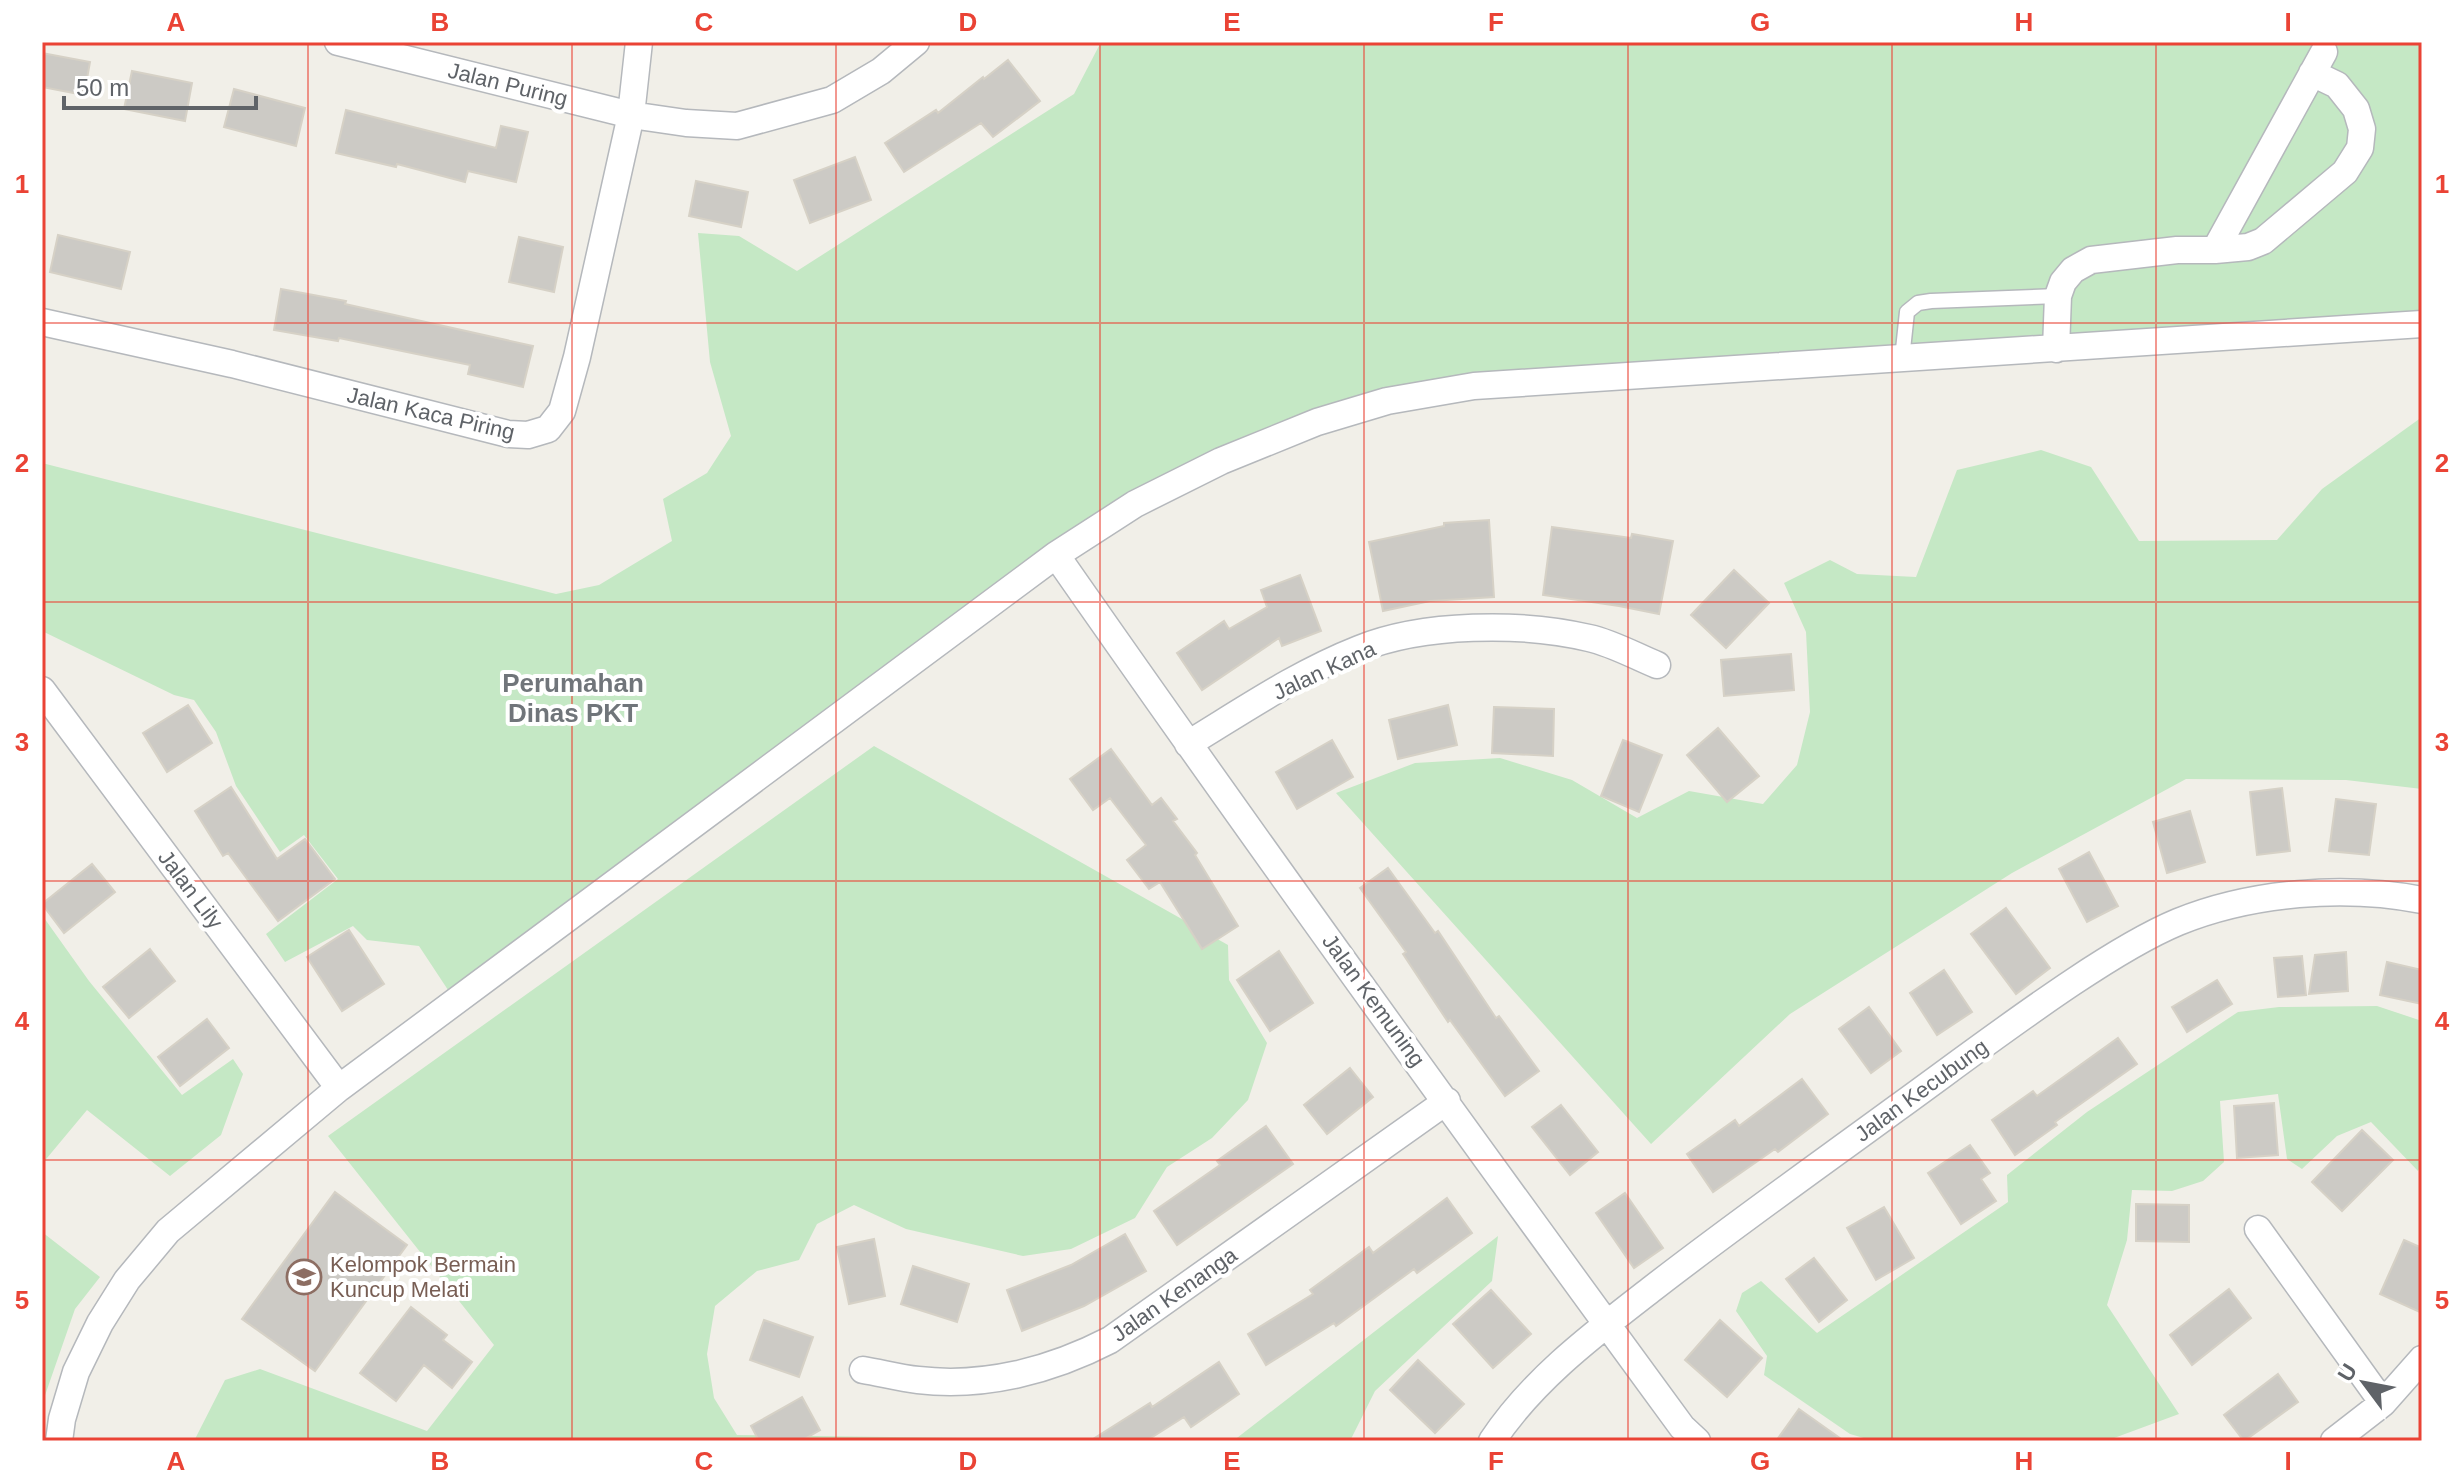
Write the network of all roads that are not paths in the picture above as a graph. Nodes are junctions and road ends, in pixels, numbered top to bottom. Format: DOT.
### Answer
graph roads {
  1 [pos="338,42"];
  2 [pos="639,42"];
  3 [pos="916,42"];
  4 [pos="631,115"];
  5 [pos="2215,250"];
  6 [pos="2058,296"];
  7 [pos="42,322"];
  8 [pos="2422,324"];
  9 [pos="2056,349"];
  10 [pos="1902,359"];
  11 [pos="1056,555"];
  12 [pos="1657,665"];
  13 [pos="42,690"];
  14 [pos="1188,744"];
  15 [pos="2422,900"];
  16 [pos="339,1088"];
  17 [pos="1447,1101"];
  18 [pos="2258,1229"];
  19 [pos="1606,1324"];
  20 [pos="2422,1359"];
  21 [pos="863,1370"];
  22 [pos="2383,1403"];
  23 [pos="59,1441"];
  24 [pos="1492,1441"];
  25 [pos="1697,1441"];
  26 [pos="2334,1441"];
  1 -- 4 [label="street, Jalan Puring"];
  2 -- 4 [label="street, Jalan Kaca Piring"];
  3 -- 4 [label="street, Jalan Puring"];
  4 -- 7 [label="street, Jalan Kaca Piring"];
  5 -- 5 [label="street"];
  5 -- 6 [label="street"];
  6 -- 9 [label="street"];
  6 -- 10 [label="lane"];
  8 -- 9 [label="street"];
  9 -- 10 [label="street"];
  10 -- 11 [label="street"];
  11 -- 14 [label="street, Jalan Kemuning"];
  11 -- 16 [label="street"];
  12 -- 14 [label="street, Jalan Kana"];
  13 -- 16 [label="street, Jalan Lily"];
  14 -- 17 [label="street, Jalan Kemuning"];
  15 -- 19 [label="street, Jalan Kecubung"];
  16 -- 23 [label="street"];
  17 -- 19 [label="street, Jalan Kemuning"];
  17 -- 21 [label="street, Jalan Kenanga"];
  18 -- 22 [label="street"];
  19 -- 24 [label="street, Jalan Kecubung"];
  19 -- 25 [label="street, Jalan Kemuning"];
  20 -- 22 [label="street"];
  22 -- 26 [label="street"];
}
